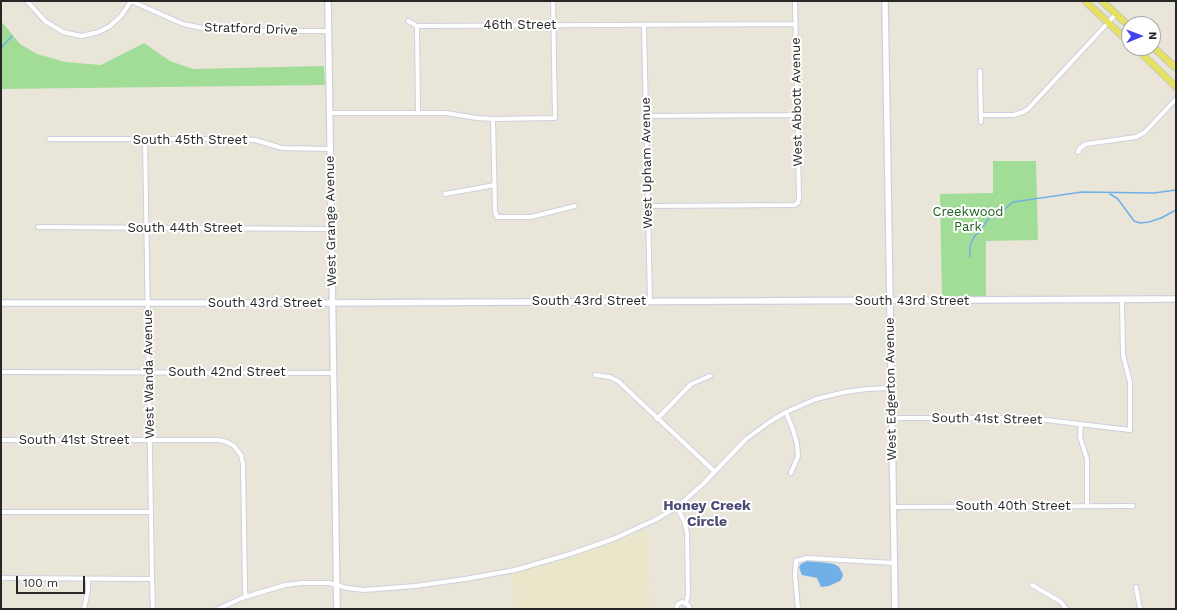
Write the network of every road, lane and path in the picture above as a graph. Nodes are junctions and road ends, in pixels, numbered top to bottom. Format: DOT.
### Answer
graph roads {
  1 [pos="27,1"];
  2 [pos="131,1"];
  3 [pos="328,1"];
  4 [pos="553,1"];
  5 [pos="795,1"];
  6 [pos="884,1"];
  7 [pos="1086,1"];
  8 [pos="1102,1"];
  9 [pos="1116,14"];
  10 [pos="1121,19"];
  11 [pos="408,21"];
  12 [pos="1109,23"];
  13 [pos="795,24"];
  14 [pos="554,25"];
  15 [pos="644,25"];
  16 [pos="417,26"];
  17 [pos="328,30"];
  18 [pos="1121,34"];
  19 [pos="1161,54"];
  20 [pos="1144,56"];
  21 [pos="1176,68"];
  22 [pos="980,71"];
  23 [pos="1176,87"];
  24 [pos="1176,99"];
  25 [pos="418,112"];
  26 [pos="330,113"];
  27 [pos="797,115"];
  28 [pos="646,116"];
  29 [pos="981,116"];
  30 [pos="493,119"];
  31 [pos="981,122"];
  32 [pos="49,139"];
  33 [pos="145,139"];
  34 [pos="330,149"];
  35 [pos="1078,152"];
  36 [pos="495,185"];
  37 [pos="444,194"];
  38 [pos="575,206"];
  39 [pos="648,206"];
  40 [pos="38,227"];
  41 [pos="147,228"];
  42 [pos="331,229"];
  43 [pos="1176,299"];
  44 [pos="890,300"];
  45 [pos="1122,300"];
  46 [pos="650,301"];
  47 [pos="1,303"];
  48 [pos="148,303"];
  49 [pos="332,303"];
  50 [pos="1,372"];
  51 [pos="149,372"];
  52 [pos="334,373"];
  53 [pos="595,375"];
  54 [pos="710,376"];
  55 [pos="891,388"];
  56 [pos="786,412"];
  57 [pos="892,418"];
  58 [pos="657,419"];
  59 [pos="1081,424"];
  60 [pos="1,440"];
  61 [pos="150,441"];
  62 [pos="715,472"];
  63 [pos="791,472"];
  64 [pos="1087,506"];
  65 [pos="1133,506"];
  66 [pos="677,507"];
  67 [pos="894,507"];
  68 [pos="1,512"];
  69 [pos="151,512"];
  70 [pos="894,563"];
  71 [pos="1,578"];
  72 [pos="88,579"];
  73 [pos="152,579"];
  74 [pos="337,585"];
  75 [pos="1032,585"];
  76 [pos="1136,587"];
  77 [pos="246,597"];
  78 [pos="686,603"];
  79 [pos="84,609"];
  80 [pos="153,609"];
  81 [pos="218,609"];
  82 [pos="337,609"];
  83 [pos="676,609"];
  84 [pos="690,609"];
  85 [pos="798,609"];
  86 [pos="895,609"];
  87 [pos="1066,609"];
  88 [pos="1140,609"];
  1 -- 2 [label="street"];
  2 -- 17 [label="street, Stratford Drive"];
  3 -- 17 [label="street, West Grange Avenue"];
  4 -- 14 [label="street"];
  5 -- 13 [label="street, West Abbott Avenue"];
  6 -- 44 [label="street, West Edgerton Avenue"];
  7 -- 12 [label="main road"];
  8 -- 9 [label="main road"];
  9 -- 10 [label="main road"];
  9 -- 12 [label="street"];
  11 -- 16 [label="street"];
  12 -- 18 [label="main road"];
  12 -- 29 [label="street"];
  13 -- 15 [label="street, 46th Street"];
  13 -- 27 [label="street, West Abbott Avenue"];
  14 -- 15 [label="street, 46th Street"];
  14 -- 16 [label="street, 46th Street"];
  14 -- 30 [label="street"];
  15 -- 28 [label="street, West Upham Avenue"];
  16 -- 25 [label="street"];
  17 -- 26 [label="street, West Grange Avenue"];
  19 -- 21 [label="main road"];
  20 -- 23 [label="main road"];
  22 -- 29 [label="street"];
  24 -- 35 [label="street"];
  25 -- 26 [label="street"];
  25 -- 30 [label="street"];
  26 -- 34 [label="street, West Grange Avenue"];
  27 -- 28 [label="street"];
  27 -- 39 [label="street, West Abbott Avenue"];
  28 -- 39 [label="street, West Upham Avenue"];
  29 -- 31 [label="street"];
  30 -- 36 [label="street"];
  32 -- 33 [label="street, South 45th Street"];
  33 -- 34 [label="street, South 45th Street"];
  33 -- 41 [label="street, West Wanda Avenue"];
  34 -- 42 [label="street, West Grange Avenue"];
  36 -- 37 [label="street"];
  36 -- 38 [label="street"];
  39 -- 46 [label="street, West Upham Avenue"];
  40 -- 41 [label="street, South 44th Street"];
  41 -- 42 [label="street, South 44th Street"];
  41 -- 48 [label="street, West Wanda Avenue"];
  42 -- 49 [label="street, West Grange Avenue"];
  43 -- 45 [label="street, South 43rd Street"];
  44 -- 45 [label="street, South 43rd Street"];
  44 -- 46 [label="street, South 43rd Street"];
  44 -- 55 [label="street, West Edgerton Avenue"];
  45 -- 59 [label="street, South 41st Street"];
  46 -- 49 [label="street, South 43rd Street"];
  47 -- 48 [label="street, South 43rd Street"];
  48 -- 49 [label="street, South 43rd Street"];
  48 -- 51 [label="street, West Wanda Avenue"];
  49 -- 52 [label="street, West Grange Avenue"];
  50 -- 51 [label="street, South 42nd Street"];
  51 -- 52 [label="street, South 42nd Street"];
  51 -- 61 [label="street, West Wanda Avenue"];
  52 -- 74 [label="street, West Grange Avenue"];
  53 -- 58 [label="street"];
  54 -- 58 [label="street"];
  55 -- 56 [label="street"];
  55 -- 57 [label="street, West Edgerton Avenue"];
  56 -- 62 [label="street"];
  56 -- 63 [label="street"];
  57 -- 59 [label="street, South 41st Street"];
  57 -- 67 [label="street, West Edgerton Avenue"];
  58 -- 62 [label="street"];
  59 -- 64 [label="street"];
  60 -- 61 [label="street, South 41st Street"];
  61 -- 69 [label="street, West Wanda Avenue"];
  61 -- 77 [label="street, South 41st Street"];
  62 -- 66 [label="street"];
  64 -- 65 [label="street, South 40th Street"];
  64 -- 67 [label="street, South 40th Street"];
  66 -- 74 [label="street"];
  66 -- 78 [label="street"];
  67 -- 70 [label="street, West Edgerton Avenue"];
  68 -- 69 [label="street"];
  69 -- 73 [label="street, West Wanda Avenue"];
  70 -- 85 [label="street"];
  70 -- 86 [label="street, West Edgerton Avenue"];
  71 -- 72 [label="street"];
  72 -- 73 [label="street"];
  72 -- 79 [label="street"];
  73 -- 80 [label="street, West Wanda Avenue"];
  74 -- 77 [label="street"];
  74 -- 82 [label="street, West Grange Avenue"];
  75 -- 87 [label="street"];
  76 -- 88 [label="street"];
  77 -- 81 [label="street"];
  78 -- 83 [label="street"];
  78 -- 84 [label="street"];
}
